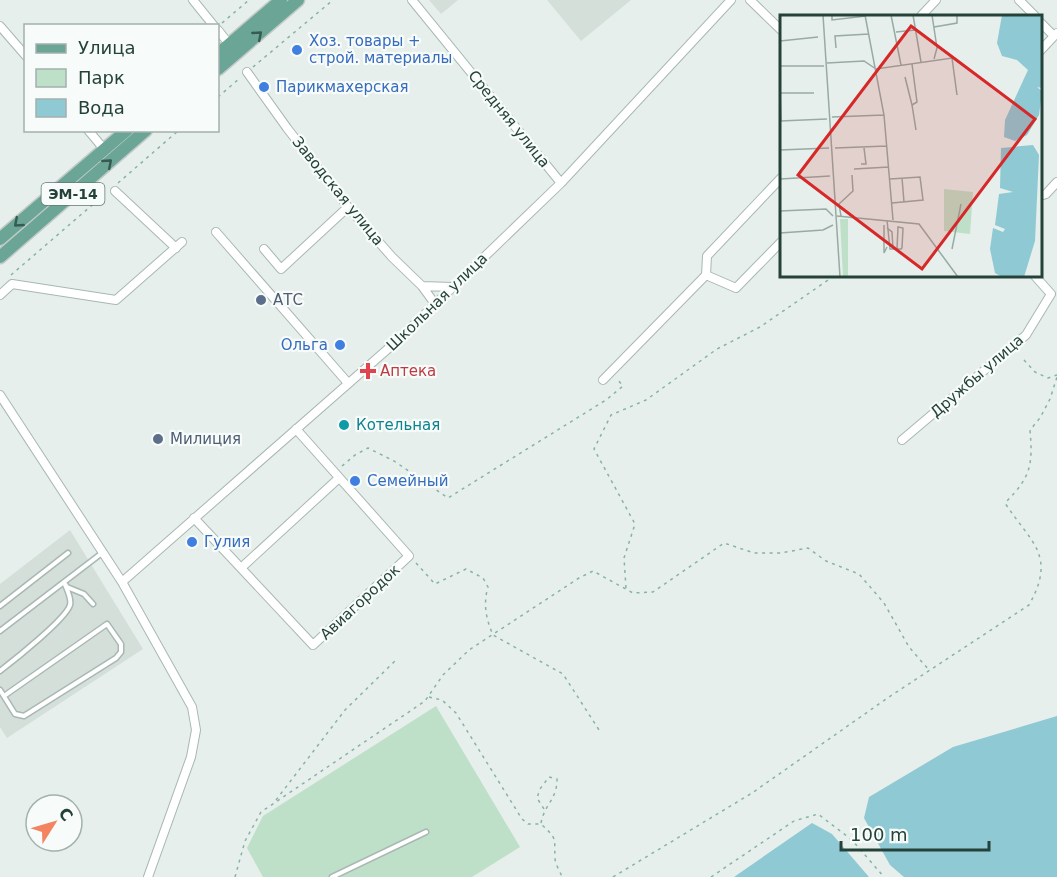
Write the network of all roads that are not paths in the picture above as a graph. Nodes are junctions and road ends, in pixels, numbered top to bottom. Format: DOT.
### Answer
graph roads {
  1 [pos="192,0"];
  2 [pos="280,0"];
  3 [pos="298,0"];
  4 [pos="412,0"];
  5 [pos="731,0"];
  6 [pos="750,0"];
  7 [pos="936,0"];
  8 [pos="1019,0"];
  9 [pos="922,15"];
  10 [pos="1034,15"];
  11 [pos="1042,23"];
  12 [pos="213,24"];
  13 [pos="0,26"];
  14 [pos="780,29"];
  15 [pos="219,31"];
  16 [pos="1056,34"];
  17 [pos="229,44"];
  18 [pos="1042,50"];
  19 [pos="219,53"];
  20 [pos="24,54"];
  21 [pos="219,68"];
  22 [pos="247,72"];
  23 [pos="90,132"];
  24 [pos="125,132"];
  25 [pos="144,132"];
  26 [pos="104,149"];
  27 [pos="780,179"];
  28 [pos="1057,182"];
  29 [pos="561,183"];
  30 [pos="113,189"];
  31 [pos="1042,196"];
  32 [pos="348,207"];
  33 [pos="216,232"];
  34 [pos="0,239"];
  35 [pos="780,243"];
  36 [pos="264,249"];
  37 [pos="0,257"];
  38 [pos="706,275"];
  39 [pos="1037,278"];
  40 [pos="422,286"];
  41 [pos="452,287"];
  42 [pos="0,295"];
  43 [pos="435,304"];
  44 [pos="603,380"];
  45 [pos="348,383"];
  46 [pos="0,395"];
  47 [pos="296,429"];
  48 [pos="902,440"];
  49 [pos="337,476"];
  50 [pos="194,518"];
  51 [pos="102,552"];
  52 [pos="68,553"];
  53 [pos="241,568"];
  54 [pos="64,582"];
  55 [pos="122,582"];
  56 [pos="93,604"];
  57 [pos="0,606"];
  58 [pos="0,631"];
  59 [pos="0,671"];
  60 [pos="0,690"];
  61 [pos="4,696"];
  62 [pos="426,832"];
  63 [pos="148,877"];
  64 [pos="332,877"];
  1 -- 12 [label="street"];
  2 -- 17 [label="main road"];
  21 -- 3 [label="main road, one-way"];
  4 -- 29 [label="street, Средняя улица"];
  5 -- 29 [label="street, Школьная улица"];
  6 -- 14 [label="street"];
  7 -- 9 [label="street"];
  8 -- 10 [label="street"];
  11 -- 16 [label="street"];
  13 -- 20 [label="street"];
  15 -- 17 [label="street"];
  16 -- 18 [label="street"];
  17 -- 19 [label="main road"];
  22 -- 32 [label="street, Заводская улица"];
  23 -- 26 [label="street"];
  24 -- 26 [label="main road, ЭМ-14"];
  37 -- 25 [label="main road, ЭМ-14, one-way"];
  26 -- 34 [label="main road, ЭМ-14, one-way"];
  27 -- 38 [label="street"];
  28 -- 31 [label="street"];
  29 -- 41 [label="street, Школьная улица"];
  30 -- 42 [label="street"];
  32 -- 36 [label="street"];
  32 -- 40 [label="street, Заводская улица"];
  33 -- 45 [label="street"];
  35 -- 38 [label="street"];
  38 -- 44 [label="street"];
  39 -- 48 [label="street, Дружбы улица"];
  40 -- 41 [label="street"];
  40 -- 43 [label="street, Заводская улица"];
  41 -- 43 [label="street, Школьная улица"];
  43 -- 45 [label="street, Школьная улица"];
  45 -- 47 [label="street, Школьная улица"];
  46 -- 51 [label="street"];
  47 -- 49 [label="street, Авиагородок"];
  47 -- 50 [label="street, Школьная улица"];
  49 -- 53 [label="street"];
  49 -- 53 [label="street, Авиагородок"];
  50 -- 53 [label="street, Авиагородок"];
  50 -- 55 [label="street, Школьная улица"];
  51 -- 54 [label="lane"];
  51 -- 55 [label="street"];
  52 -- 57 [label="lane"];
  54 -- 56 [label="lane"];
  54 -- 58 [label="lane"];
  54 -- 59 [label="lane"];
  55 -- 63 [label="street"];
  60 -- 61 [label="lane"];
  61 -- 61 [label="lane"];
  62 -- 64 [label="lane"];
}
